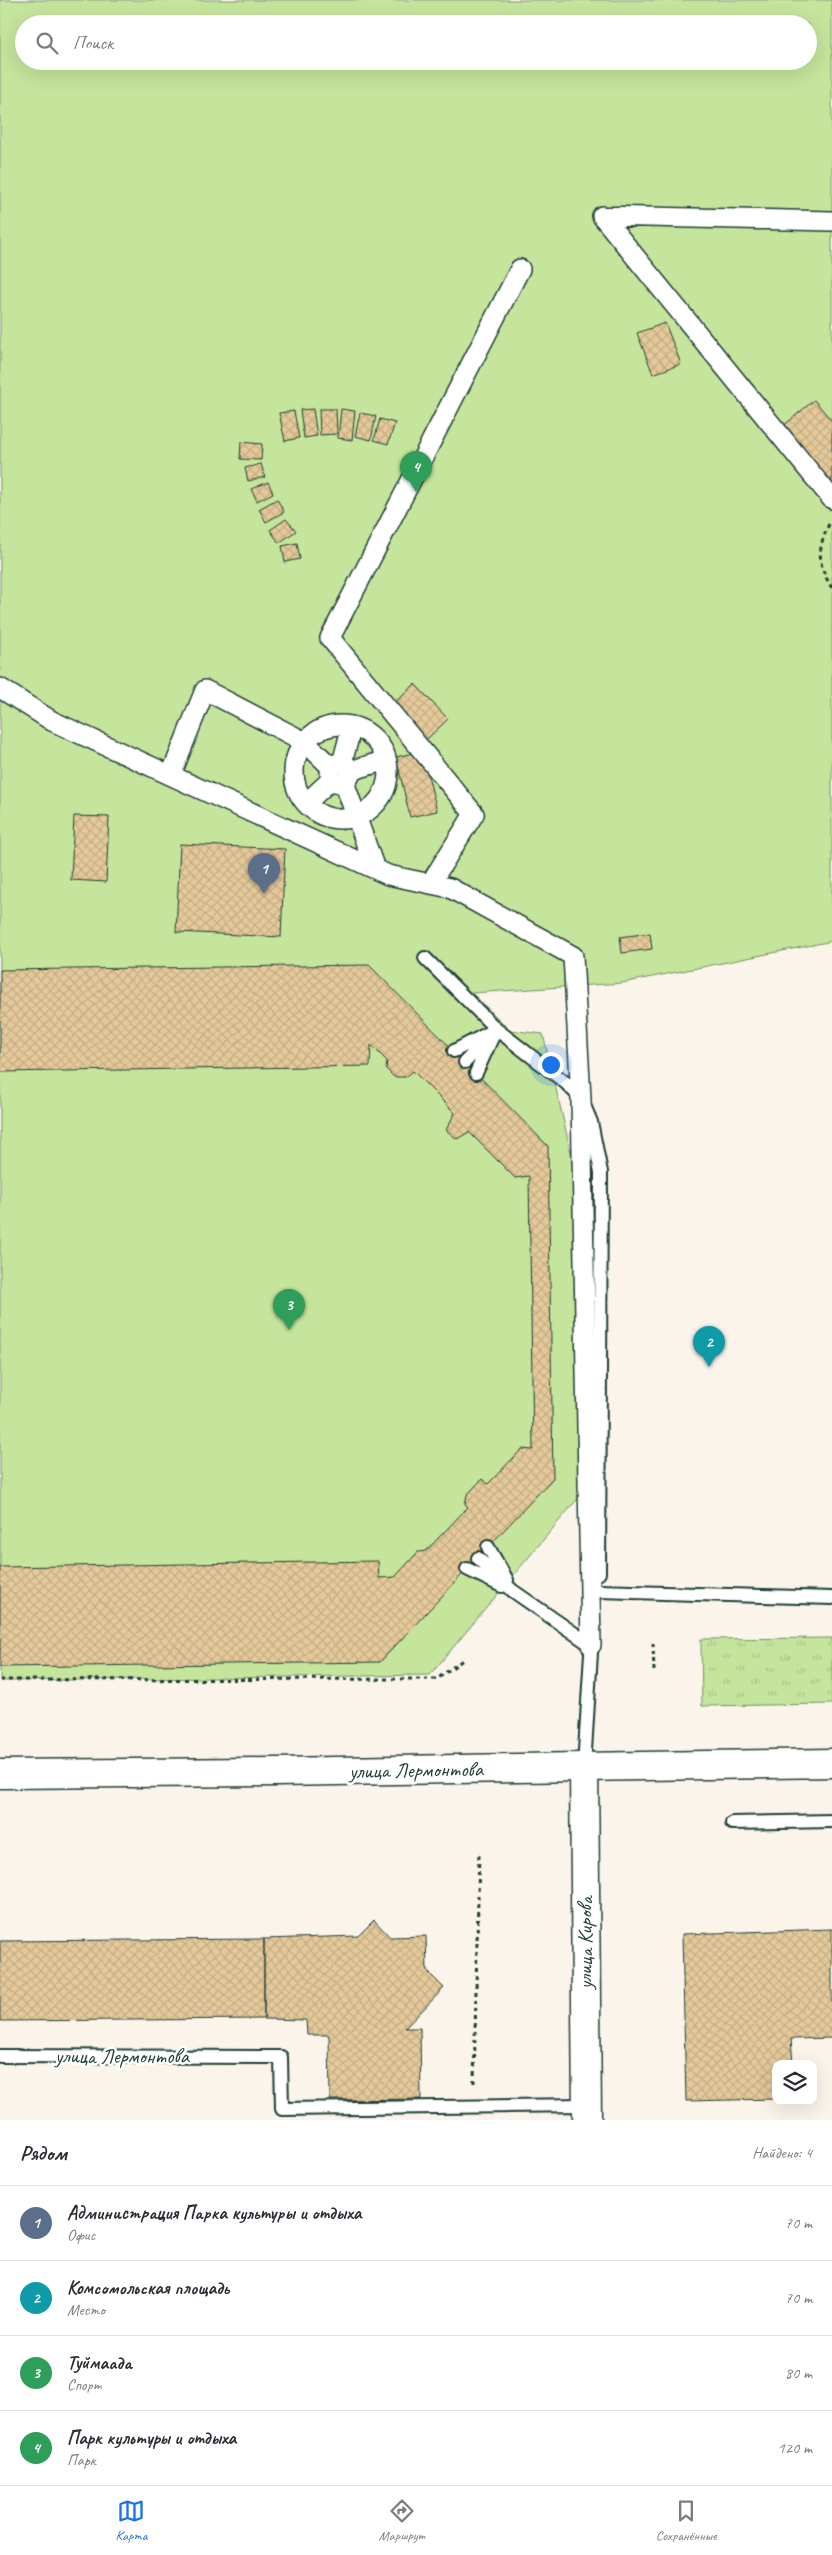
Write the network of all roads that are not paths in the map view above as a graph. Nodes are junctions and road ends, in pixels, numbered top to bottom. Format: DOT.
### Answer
graph roads {
  1 [pos="832,221"];
  2 [pos="520,269"];
  3 [pos="832,499"];
  4 [pos="0,688"];
  5 [pos="352,726"];
  6 [pos="305,742"];
  7 [pos="386,760"];
  8 [pos="340,773"];
  9 [pos="171,775"];
  10 [pos="306,803"];
  11 [pos="357,815"];
  12 [pos="375,869"];
  13 [pos="430,884"];
  14 [pos="425,958"];
  15 [pos="496,1029"];
  16 [pos="454,1051"];
  17 [pos="464,1062"];
  18 [pos="476,1073"];
  19 [pos="581,1098"];
  20 [pos="488,1547"];
  21 [pos="478,1558"];
  22 [pos="467,1569"];
  23 [pos="513,1591"];
  24 [pos="598,1591"];
  25 [pos="832,1598"];
  26 [pos="591,1645"];
  27 [pos="832,1763"];
  28 [pos="584,1767"];
  29 [pos="0,1774"];
  30 [pos="832,1821"];
  31 [pos="732,1823"];
  32 [pos="0,2056"];
  33 [pos="586,2112"];
  1 -- 3 [label="street"];
  2 -- 13 [label="street"];
  4 -- 9 [label="street"];
  5 -- 6 [label="street"];
  5 -- 7 [label="street"];
  5 -- 8 [label="street"];
  6 -- 8 [label="street"];
  6 -- 9 [label="street"];
  6 -- 10 [label="street"];
  7 -- 8 [label="street"];
  7 -- 11 [label="street"];
  8 -- 10 [label="street"];
  8 -- 11 [label="street"];
  9 -- 12 [label="street"];
  10 -- 11 [label="street"];
  11 -- 12 [label="street"];
  12 -- 13 [label="street"];
  13 -- 19 [label="street"];
  14 -- 15 [label="lane"];
  15 -- 16 [label="lane"];
  15 -- 17 [label="lane"];
  15 -- 18 [label="lane"];
  15 -- 19 [label="lane"];
  19 -- 24 [label="lane"];
  19 -- 26 [label="street"];
  20 -- 23 [label="lane"];
  21 -- 23 [label="lane"];
  22 -- 23 [label="lane"];
  23 -- 26 [label="lane"];
  24 -- 25 [label="lane"];
  24 -- 26 [label="lane"];
  26 -- 28 [label="lane"];
  27 -- 28 [label="main road, улица Лермонтова"];
  28 -- 29 [label="main road, улица Лермонтова"];
  28 -- 33 [label="main road, улица Кирова"];
  30 -- 31 [label="lane"];
  32 -- 33 [label="lane, улица Лермонтова"];
}
